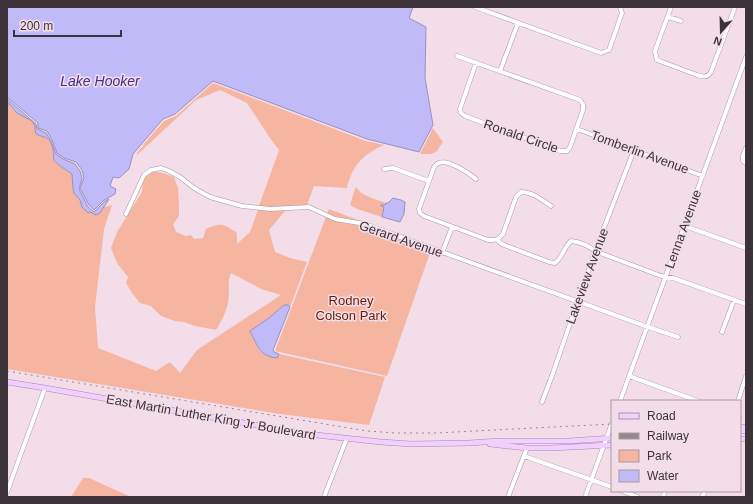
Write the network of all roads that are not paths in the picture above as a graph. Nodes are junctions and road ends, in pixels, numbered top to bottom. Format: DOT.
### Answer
graph roads {
  1 [pos="475,7"];
  2 [pos="620,7"];
  3 [pos="671,7"];
  4 [pos="735,7"];
  5 [pos="668,17"];
  6 [pos="681,21"];
  7 [pos="518,23"];
  8 [pos="457,56"];
  9 [pos="746,56"];
  10 [pos="476,63"];
  11 [pos="744,69"];
  12 [pos="500,71"];
  13 [pos="577,129"];
  14 [pos="746,148"];
  15 [pos="634,150"];
  16 [pos="746,163"];
  17 [pos="384,169"];
  18 [pos="703,176"];
  19 [pos="476,179"];
  20 [pos="429,182"];
  21 [pos="551,206"];
  22 [pos="126,214"];
  23 [pos="452,226"];
  24 [pos="684,226"];
  25 [pos="498,239"];
  26 [pos="746,248"];
  27 [pos="595,251"];
  28 [pos="442,253"];
  29 [pos="666,277"];
  30 [pos="734,300"];
  31 [pos="577,301"];
  32 [pos="746,304"];
  33 [pos="648,327"];
  34 [pos="722,332"];
  35 [pos="678,337"];
  36 [pos="629,376"];
  37 [pos="746,376"];
  38 [pos="7,382"];
  39 [pos="45,388"];
  40 [pos="620,400"];
  41 [pos="695,400"];
  42 [pos="738,400"];
  43 [pos="542,402"];
  44 [pos="611,427"];
  45 [pos="347,438"];
  46 [pos="609,438"];
  47 [pos="469,443"];
  48 [pos="611,444"];
  49 [pos="604,445"];
  50 [pos="527,448"];
  51 [pos="524,456"];
  52 [pos="591,480"];
  53 [pos="611,487"];
  54 [pos="7,492"];
  55 [pos="629,492"];
  56 [pos="324,497"];
  57 [pos="508,497"];
  58 [pos="585,497"];
  59 [pos="638,497"];
  1 -- 7 [label="street"];
  2 -- 7 [label="street"];
  3 -- 5 [label="street"];
  4 -- 5 [label="street"];
  5 -- 6 [label="street"];
  7 -- 12 [label="street"];
  8 -- 10 [label="street, Ronald Circle"];
  9 -- 11 [label="street, Lenna Avenue"];
  10 -- 12 [label="street, Ronald Circle"];
  10 -- 13 [label="street, Ronald Circle"];
  11 -- 18 [label="street, Lenna Avenue"];
  12 -- 13 [label="street, Ronald Circle"];
  13 -- 15 [label="street, Tomberlin Avenue"];
  14 -- 16 [label="street"];
  15 -- 18 [label="street, Tomberlin Avenue"];
  15 -- 27 [label="street, Lakeview Avenue"];
  17 -- 20 [label="street"];
  18 -- 24 [label="street, Lenna Avenue"];
  19 -- 20 [label="street"];
  20 -- 23 [label="street"];
  21 -- 25 [label="street"];
  22 -- 28 [label="street, Gerard Avenue"];
  23 -- 25 [label="street"];
  23 -- 28 [label="street"];
  24 -- 26 [label="street"];
  24 -- 29 [label="street, Lenna Avenue"];
  25 -- 27 [label="street"];
  27 -- 29 [label="street"];
  27 -- 31 [label="street, Lakeview Avenue"];
  28 -- 31 [label="street, Gerard Avenue"];
  29 -- 30 [label="street"];
  29 -- 33 [label="street, Lenna Avenue"];
  30 -- 32 [label="street"];
  30 -- 34 [label="street"];
  31 -- 33 [label="street, Gerard Avenue"];
  31 -- 43 [label="street, Lakeview Avenue"];
  33 -- 35 [label="street, Gerard Avenue"];
  33 -- 36 [label="street, Lenna Avenue"];
  36 -- 40 [label="street, Lenna Avenue"];
  36 -- 41 [label="street"];
  37 -- 42 [label="street"];
  38 -- 39 [label="main road, East Martin Luther King Jr Boulevard"];
  39 -- 45 [label="main road, East Martin Luther King Jr Boulevard"];
  39 -- 54 [label="street"];
  44 -- 46 [label="street"];
  45 -- 47 [label="main road, East Martin Luther King Jr Boulevard"];
  45 -- 56 [label="street"];
  46 -- 47 [label="main road"];
  46 -- 49 [label="street"];
  47 -- 50 [label="main road"];
  48 -- 49 [label="main road"];
  49 -- 50 [label="main road"];
  49 -- 52 [label="street"];
  50 -- 51 [label="street"];
  51 -- 52 [label="street"];
  51 -- 57 [label="street"];
  52 -- 53 [label="street"];
  52 -- 58 [label="street"];
  55 -- 59 [label="street"];
}
